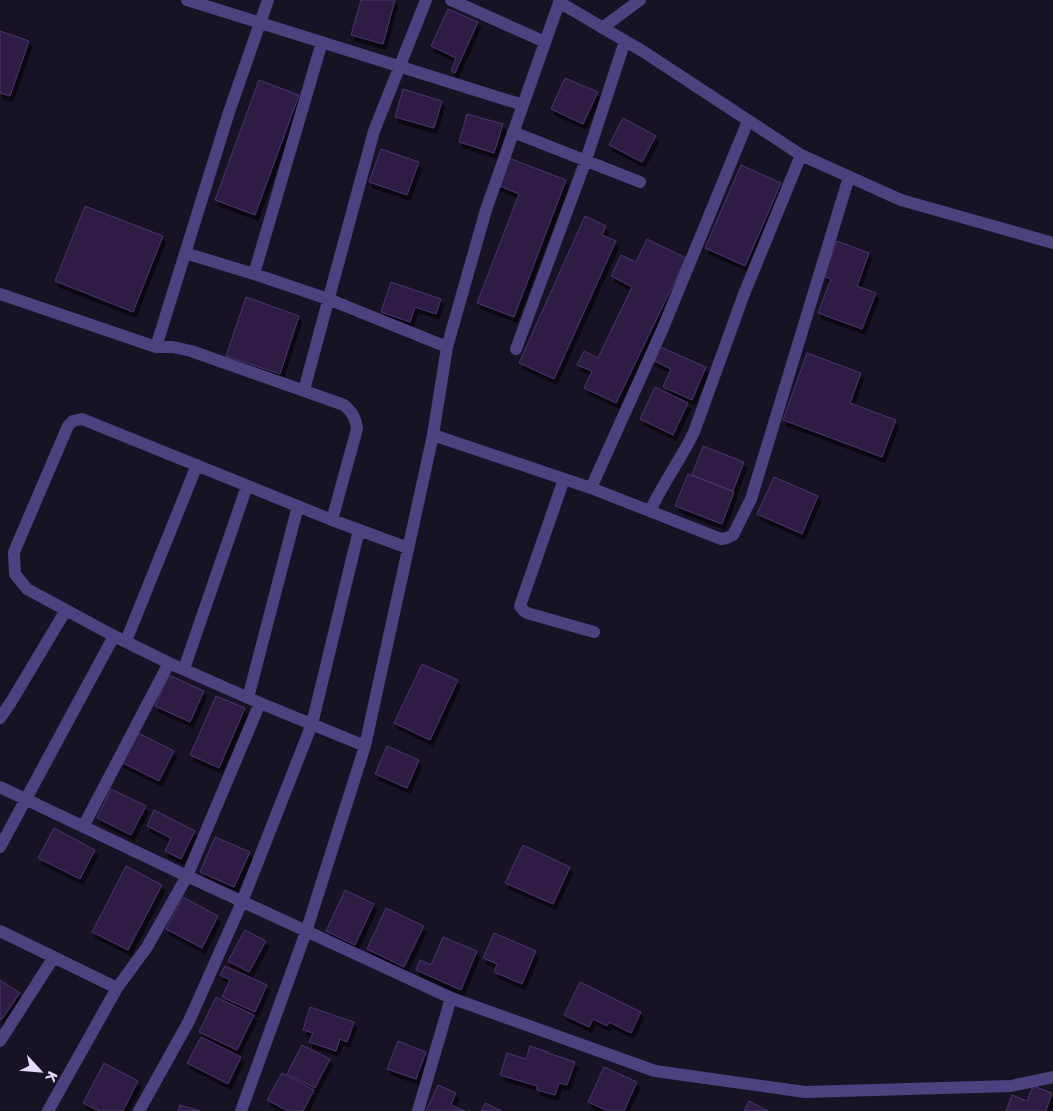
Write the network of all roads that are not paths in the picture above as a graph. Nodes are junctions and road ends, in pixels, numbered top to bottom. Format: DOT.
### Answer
graph roads {
  1 [pos="187,0"];
  2 [pos="268,0"];
  3 [pos="426,0"];
  4 [pos="451,0"];
  5 [pos="640,0"];
  6 [pos="559,1"];
  7 [pos="260,23"];
  8 [pos="602,28"];
  9 [pos="625,41"];
  10 [pos="322,42"];
  11 [pos="545,42"];
  12 [pos="400,66"];
  13 [pos="523,105"];
  14 [pos="748,121"];
  15 [pos="513,132"];
  16 [pos="801,155"];
  17 [pos="586,160"];
  18 [pos="849,177"];
  19 [pos="640,182"];
  20 [pos="1053,243"];
  21 [pos="185,253"];
  22 [pos="254,274"];
  23 [pos="0,294"];
  24 [pos="328,299"];
  25 [pos="156,346"];
  26 [pos="447,347"];
  27 [pos="516,349"];
  28 [pos="304,390"];
  29 [pos="433,435"];
  30 [pos="197,465"];
  31 [pos="564,479"];
  32 [pos="247,486"];
  33 [pos="591,488"];
  34 [pos="298,506"];
  35 [pos="650,511"];
  36 [pos="332,520"];
  37 [pos="359,530"];
  38 [pos="408,548"];
  39 [pos="66,610"];
  40 [pos="594,632"];
  41 [pos="120,638"];
  42 [pos="168,663"];
  43 [pos="184,669"];
  44 [pos="254,700"];
  45 [pos="0,718"];
  46 [pos="312,724"];
  47 [pos="365,746"];
  48 [pos="0,787"];
  49 [pos="26,798"];
  50 [pos="83,827"];
  51 [pos="0,847"];
  52 [pos="187,876"];
  53 [pos="242,902"];
  54 [pos="0,931"];
  55 [pos="306,932"];
  56 [pos="54,957"];
  57 [pos="117,988"];
  58 [pos="451,998"];
  59 [pos="0,1041"];
  60 [pos="1053,1077"];
  61 [pos="48,1111"];
  62 [pos="139,1111"];
  63 [pos="241,1111"];
  64 [pos="418,1111"];
  1 -- 7 [label="street"];
  2 -- 7 [label="street"];
  3 -- 12 [label="street"];
  4 -- 11 [label="street"];
  5 -- 8 [label="street"];
  6 -- 8 [label="street"];
  6 -- 11 [label="street"];
  7 -- 10 [label="street"];
  7 -- 21 [label="street"];
  8 -- 9 [label="street"];
  9 -- 14 [label="street"];
  9 -- 17 [label="street"];
  10 -- 12 [label="street"];
  10 -- 22 [label="street"];
  11 -- 13 [label="street"];
  12 -- 13 [label="street"];
  12 -- 24 [label="street"];
  13 -- 15 [label="street"];
  14 -- 16 [label="street"];
  14 -- 33 [label="street"];
  15 -- 17 [label="street"];
  15 -- 26 [label="street"];
  16 -- 18 [label="street"];
  16 -- 35 [label="street"];
  17 -- 19 [label="street"];
  17 -- 27 [label="street"];
  18 -- 20 [label="street"];
  18 -- 35 [label="street"];
  21 -- 22 [label="street"];
  21 -- 25 [label="street"];
  22 -- 24 [label="street"];
  23 -- 25 [label="street"];
  24 -- 26 [label="street"];
  24 -- 28 [label="street"];
  25 -- 28 [label="street"];
  26 -- 29 [label="street"];
  28 -- 36 [label="street"];
  29 -- 31 [label="street"];
  29 -- 38 [label="street"];
  30 -- 32 [label="street"];
  30 -- 39 [label="street"];
  30 -- 41 [label="street"];
  31 -- 33 [label="street"];
  31 -- 40 [label="street"];
  32 -- 34 [label="street"];
  32 -- 43 [label="street"];
  33 -- 35 [label="street"];
  34 -- 36 [label="street"];
  34 -- 44 [label="street"];
  36 -- 37 [label="street"];
  37 -- 38 [label="street"];
  37 -- 46 [label="street"];
  38 -- 47 [label="street"];
  39 -- 41 [label="street"];
  39 -- 45 [label="street"];
  41 -- 42 [label="street"];
  41 -- 49 [label="street"];
  42 -- 43 [label="street"];
  42 -- 50 [label="street"];
  43 -- 44 [label="street"];
  44 -- 46 [label="street"];
  44 -- 52 [label="street"];
  46 -- 47 [label="street"];
  46 -- 53 [label="street"];
  47 -- 55 [label="street"];
  48 -- 49 [label="street"];
  49 -- 50 [label="street"];
  49 -- 51 [label="street"];
  50 -- 52 [label="street"];
  52 -- 53 [label="street"];
  52 -- 57 [label="street"];
  53 -- 55 [label="street"];
  53 -- 62 [label="street"];
  54 -- 56 [label="street"];
  55 -- 58 [label="street"];
  55 -- 63 [label="street"];
  56 -- 57 [label="street"];
  56 -- 59 [label="street"];
  57 -- 61 [label="street"];
  58 -- 60 [label="street"];
  58 -- 64 [label="street"];
}
